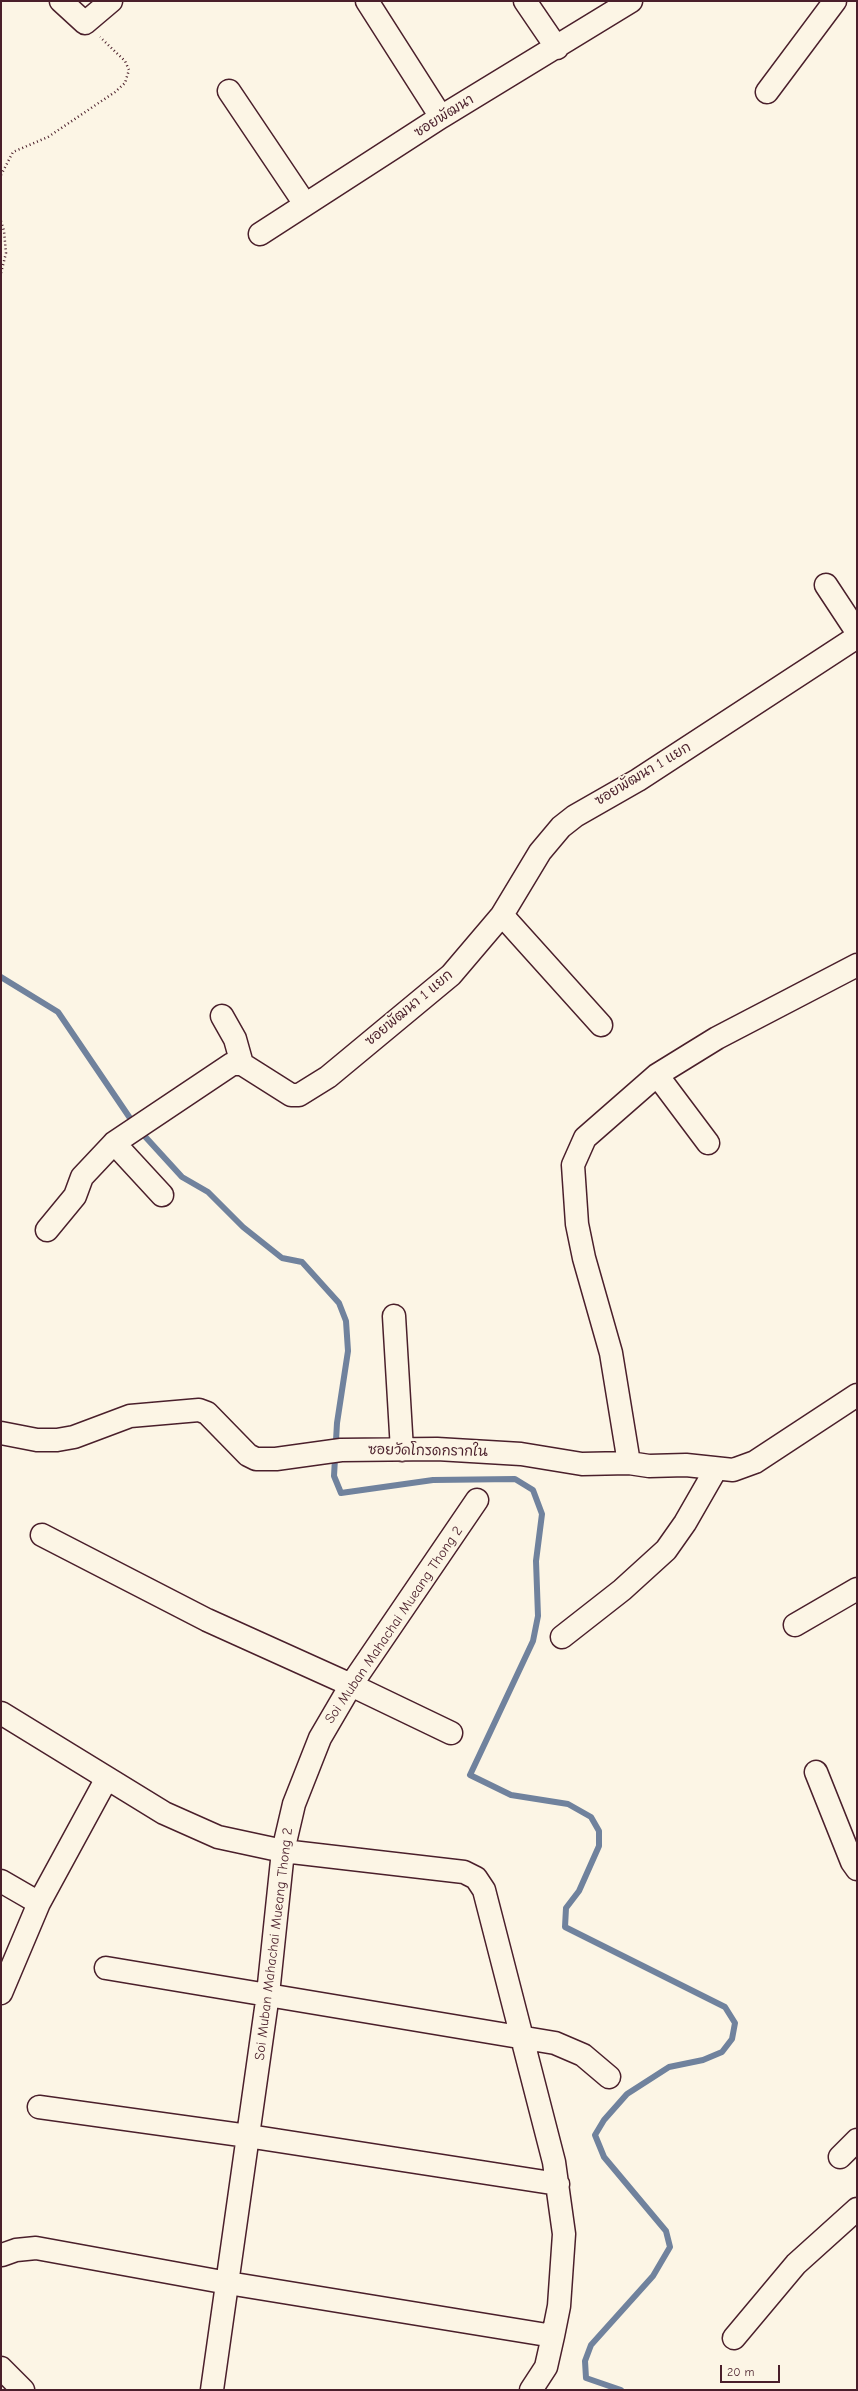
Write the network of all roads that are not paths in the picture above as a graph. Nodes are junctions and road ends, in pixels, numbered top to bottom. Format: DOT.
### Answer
graph roads {
  1 [pos="61,1"];
  2 [pos="111,1"];
  3 [pos="367,1"];
  4 [pos="525,1"];
  5 [pos="630,1"];
  6 [pos="835,1"];
  7 [pos="557,48"];
  8 [pos="229,91"];
  9 [pos="767,92"];
  10 [pos="441,117"];
  11 [pos="305,204"];
  12 [pos="260,234"];
  13 [pos="826,585"];
  14 [pos="857,632"];
  15 [pos="857,637"];
  16 [pos="502,915"];
  17 [pos="857,965"];
  18 [pos="222,1016"];
  19 [pos="601,1025"];
  20 [pos="242,1064"];
  21 [pos="657,1075"];
  22 [pos="114,1143"];
  23 [pos="708,1143"];
  24 [pos="162,1195"];
  25 [pos="48,1230"];
  26 [pos="394,1316"];
  27 [pos="857,1395"];
  28 [pos="1,1433"];
  29 [pos="402,1450"];
  30 [pos="629,1463"];
  31 [pos="716,1469"];
  32 [pos="477,1500"];
  33 [pos="42,1535"];
  34 [pos="857,1588"];
  35 [pos="795,1625"];
  36 [pos="562,1637"];
  37 [pos="351,1685"];
  38 [pos="1,1713"];
  39 [pos="451,1733"];
  40 [pos="816,1772"];
  41 [pos="107,1778"];
  42 [pos="283,1851"];
  43 [pos="857,1869"];
  44 [pos="1,1881"];
  45 [pos="39,1903"];
  46 [pos="106,1968"];
  47 [pos="1,1993"];
  48 [pos="268,1994"];
  49 [pos="520,2036"];
  50 [pos="609,2077"];
  51 [pos="39,2107"];
  52 [pos="248,2136"];
  53 [pos="857,2140"];
  54 [pos="840,2157"];
  55 [pos="558,2184"];
  56 [pos="857,2209"];
  57 [pos="2,2255"];
  58 [pos="228,2283"];
  59 [pos="553,2336"];
  60 [pos="734,2338"];
  61 [pos="1,2368"];
  62 [pos="23,2390"];
  63 [pos="212,2390"];
  64 [pos="531,2390"];
  1 -- 2 [label="street"];
  3 -- 10 [label="street"];
  4 -- 7 [label="street"];
  5 -- 7 [label="street, ซอยพัฒนา"];
  6 -- 9 [label="street"];
  7 -- 10 [label="street, ซอยพัฒนา"];
  8 -- 11 [label="street"];
  10 -- 11 [label="street, ซอยพัฒนา"];
  11 -- 12 [label="street, ซอยพัฒนา"];
  13 -- 14 [label="street"];
  15 -- 16 [label="street, ซอยพัฒนา 1 แยก"];
  16 -- 19 [label="street"];
  16 -- 20 [label="street, ซอยพัฒนา 1 แยก"];
  17 -- 21 [label="street"];
  18 -- 20 [label="street"];
  20 -- 22 [label="street"];
  21 -- 23 [label="street"];
  21 -- 30 [label="street"];
  22 -- 24 [label="street"];
  22 -- 25 [label="street"];
  26 -- 29 [label="street"];
  27 -- 31 [label="street, ซอยวัดโกรดกรากใน"];
  28 -- 29 [label="street, ซอยวัดโกรดกรากใน"];
  29 -- 30 [label="street, ซอยวัดโกรดกรากใน"];
  30 -- 31 [label="street, ซอยวัดโกรดกรากใน"];
  31 -- 36 [label="street"];
  32 -- 37 [label="street, Soi Muban Mahachai Mueang Thong 2"];
  33 -- 37 [label="street"];
  34 -- 35 [label="street"];
  37 -- 39 [label="street"];
  37 -- 42 [label="street, Soi Muban Mahachai Mueang Thong 2"];
  38 -- 41 [label="street"];
  40 -- 43 [label="street"];
  41 -- 42 [label="street"];
  41 -- 45 [label="street"];
  42 -- 48 [label="street, Soi Muban Mahachai Mueang Thong 2"];
  42 -- 49 [label="street"];
  44 -- 45 [label="street"];
  45 -- 47 [label="street"];
  46 -- 48 [label="street"];
  48 -- 49 [label="street"];
  48 -- 52 [label="street, Soi Muban Mahachai Mueang Thong 2"];
  49 -- 50 [label="street"];
  49 -- 55 [label="street"];
  51 -- 52 [label="street"];
  52 -- 55 [label="street"];
  52 -- 58 [label="street, Soi Muban Mahachai Mueang Thong 2"];
  53 -- 54 [label="street"];
  55 -- 59 [label="street"];
  56 -- 60 [label="street"];
  57 -- 58 [label="street"];
  58 -- 59 [label="street"];
  58 -- 63 [label="street, Soi Muban Mahachai Mueang Thong 2"];
  59 -- 64 [label="street"];
  61 -- 62 [label="street"];
}
